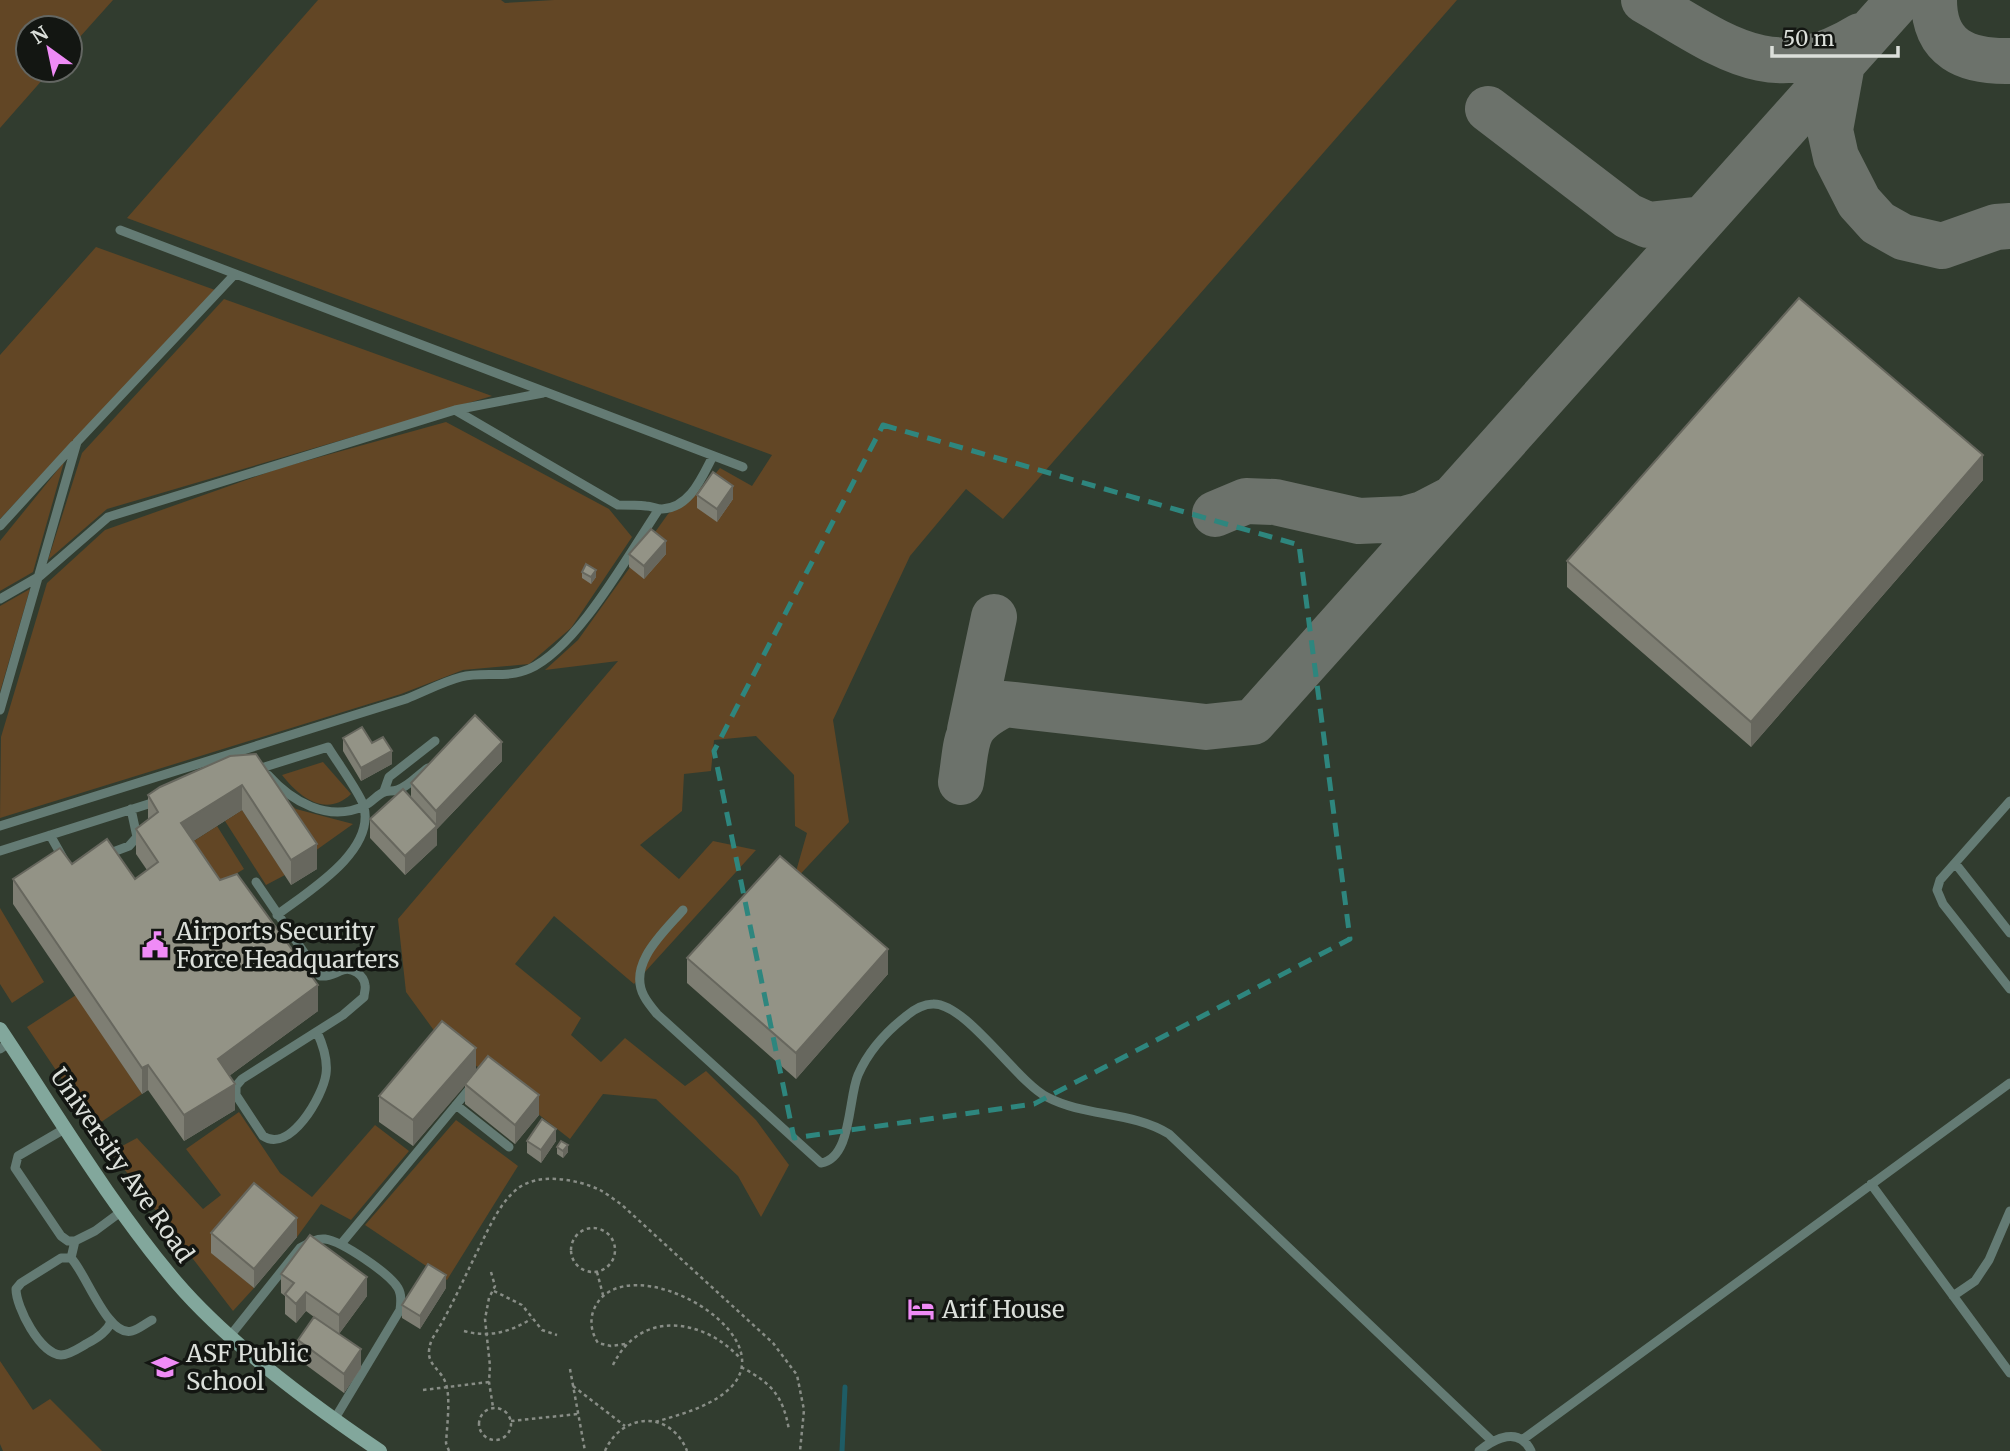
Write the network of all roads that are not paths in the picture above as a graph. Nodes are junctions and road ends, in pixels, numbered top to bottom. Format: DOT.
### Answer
graph roads {
  1 [pos="120,230"];
  2 [pos="236,274"];
  3 [pos="546,392"];
  4 [pos="455,410"];
  5 [pos="77,442"];
  6 [pos="713,456"];
  7 [pos="743,467"];
  8 [pos="659,509"];
  9 [pos="0,526"];
  10 [pos="40,576"];
  11 [pos="0,599"];
  12 [pos="0,710"];
  13 [pos="435,741"];
  14 [pos="439,759"];
  15 [pos="262,767"];
  16 [pos="249,772"];
  17 [pos="384,791"];
  18 [pos="170,797"];
  19 [pos="2010,802"];
  20 [pos="364,806"];
  21 [pos="131,809"];
  22 [pos="0,827"];
  23 [pos="50,835"];
  24 [pos="0,851"];
  25 [pos="92,860"];
  26 [pos="1955,863"];
  27 [pos="72,864"];
  28 [pos="256,882"];
  29 [pos="683,910"];
  30 [pos="277,915"];
  31 [pos="2010,933"];
  32 [pos="2010,989"];
  33 [pos="0,1029"];
  34 [pos="317,1032"];
  35 [pos="5,1046"];
  36 [pos="475,1082"];
  37 [pos="2010,1083"];
  38 [pos="456,1105"];
  39 [pos="66,1128"];
  40 [pos="509,1147"];
  41 [pos="1871,1184"];
  42 [pos="122,1211"];
  43 [pos="2010,1211"];
  44 [pos="75,1241"];
  45 [pos="341,1244"];
  46 [pos="71,1258"];
  47 [pos="1953,1296"];
  48 [pos="152,1320"];
  49 [pos="111,1322"];
  50 [pos="230,1336"];
  51 [pos="2010,1373"];
  52 [pos="334,1420"];
  53 [pos="1522,1440"];
  54 [pos="1492,1441"];
  55 [pos="380,1451"];
  56 [pos="1479,1451"];
  57 [pos="1531,1451"];
  1 -- 2 [label="lane"];
  2 -- 3 [label="lane"];
  2 -- 5 [label="lane"];
  3 -- 4 [label="lane"];
  3 -- 6 [label="lane"];
  4 -- 8 [label="lane"];
  4 -- 10 [label="lane"];
  5 -- 9 [label="lane"];
  5 -- 10 [label="lane"];
  6 -- 7 [label="lane"];
  6 -- 8 [label="lane"];
  8 -- 22 [label="lane"];
  10 -- 11 [label="lane"];
  10 -- 12 [label="lane"];
  13 -- 17 [label="lane"];
  14 -- 17 [label="lane"];
  15 -- 16 [label="lane"];
  15 -- 20 [label="lane"];
  15 -- 20 [label="lane"];
  17 -- 20 [label="lane"];
  18 -- 21 [label="lane"];
  19 -- 26 [label="lane"];
  20 -- 30 [label="lane"];
  21 -- 23 [label="lane"];
  21 -- 25 [label="lane"];
  23 -- 24 [label="lane"];
  23 -- 27 [label="lane"];
  26 -- 31 [label="lane"];
  26 -- 32 [label="lane"];
  28 -- 30 [label="lane"];
  29 -- 54 [label="lane"];
  30 -- 34 [label="lane"];
  33 -- 35 [label="street, University Ave Road"];
  34 -- 34 [label="lane"];
  35 -- 39 [label="street, University Ave Road"];
  36 -- 38 [label="lane"];
  37 -- 41 [label="lane"];
  38 -- 40 [label="lane"];
  38 -- 45 [label="lane"];
  39 -- 42 [label="street, University Ave Road"];
  39 -- 44 [label="lane"];
  41 -- 47 [label="lane"];
  41 -- 53 [label="lane"];
  42 -- 44 [label="lane"];
  42 -- 50 [label="street, University Ave Road"];
  43 -- 47 [label="lane"];
  44 -- 46 [label="lane"];
  45 -- 50 [label="lane"];
  45 -- 52 [label="lane"];
  46 -- 49 [label="lane"];
  46 -- 49 [label="lane"];
  47 -- 51 [label="lane"];
  48 -- 49 [label="lane"];
  50 -- 52 [label="street, University Ave Road"];
  52 -- 55 [label="street, University Ave Road"];
  53 -- 54 [label="lane"];
  53 -- 57 [label="lane"];
  54 -- 56 [label="lane"];
}
